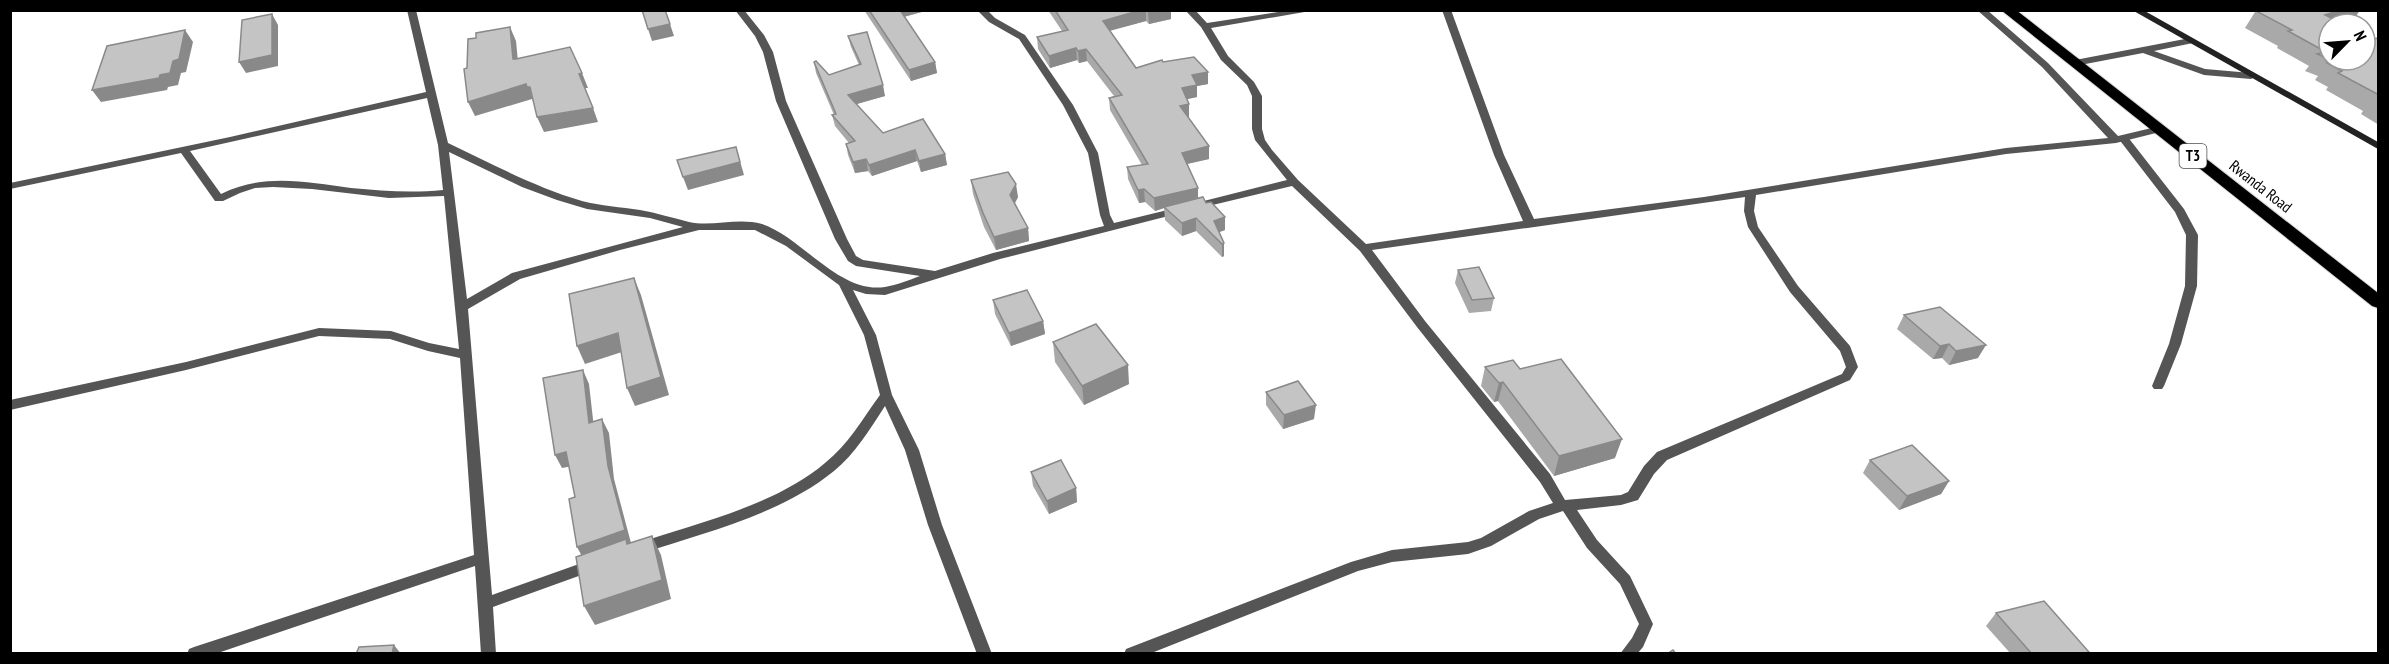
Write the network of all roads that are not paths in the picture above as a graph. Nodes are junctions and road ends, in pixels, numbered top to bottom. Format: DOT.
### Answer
graph roads {
  1 [pos="411,10"];
  2 [pos="739,10"];
  3 [pos="981,10"];
  4 [pos="1189,10"];
  5 [pos="1312,10"];
  6 [pos="1446,10"];
  7 [pos="1981,10"];
  8 [pos="2007,10"];
  9 [pos="2136,10"];
  10 [pos="1286,12"];
  11 [pos="1205,26"];
  12 [pos="2190,41"];
  13 [pos="2145,50"];
  14 [pos="2074,63"];
  15 [pos="2252,76"];
  16 [pos="431,94"];
  17 [pos="2160,129"];
  18 [pos="2120,139"];
  19 [pos="443,145"];
  20 [pos="2379,146"];
  21 [pos="184,150"];
  22 [pos="1294,182"];
  23 [pos="10,186"];
  24 [pos="449,192"];
  25 [pos="1751,193"];
  26 [pos="1530,223"];
  27 [pos="699,227"];
  28 [pos="1111,228"];
  29 [pos="1364,248"];
  30 [pos="935,274"];
  31 [pos="844,285"];
  32 [pos="2379,303"];
  33 [pos="462,307"];
  34 [pos="466,355"];
  35 [pos="2158,386"];
  36 [pos="886,395"];
  37 [pos="10,405"];
  38 [pos="1563,506"];
  39 [pos="627,553"];
  40 [pos="482,558"];
  41 [pos="606,561"];
  42 [pos="485,603"];
  43 [pos="1141,652"];
  44 [pos="194,654"];
  45 [pos="489,654"];
  46 [pos="985,654"];
  47 [pos="1627,654"];
  1 -- 16 [label="street"];
  2 -- 30 [label="street"];
  3 -- 28 [label="street"];
  4 -- 11 [label="street"];
  5 -- 10 [label="street"];
  6 -- 26 [label="street"];
  7 -- 18 [label="street"];
  8 -- 14 [label="highway, Rwanda Road / T3"];
  9 -- 12 [label="street"];
  10 -- 11 [label="street"];
  11 -- 22 [label="street"];
  12 -- 13 [label="street"];
  12 -- 15 [label="street"];
  13 -- 14 [label="street"];
  13 -- 15 [label="street"];
  14 -- 17 [label="highway, Rwanda Road / T3"];
  15 -- 20 [label="street"];
  16 -- 19 [label="street"];
  16 -- 21 [label="street"];
  17 -- 18 [label="street"];
  17 -- 32 [label="highway, Rwanda Road / T3"];
  18 -- 25 [label="street"];
  18 -- 35 [label="street"];
  19 -- 24 [label="street"];
  19 -- 27 [label="street"];
  21 -- 23 [label="street"];
  21 -- 24 [label="street"];
  22 -- 28 [label="street"];
  22 -- 29 [label="street"];
  24 -- 33 [label="street"];
  25 -- 26 [label="street"];
  25 -- 38 [label="street"];
  26 -- 29 [label="street"];
  27 -- 31 [label="street"];
  27 -- 33 [label="street"];
  28 -- 30 [label="street"];
  29 -- 38 [label="street"];
  30 -- 31 [label="street"];
  31 -- 36 [label="street"];
  33 -- 34 [label="street"];
  34 -- 37 [label="street"];
  34 -- 40 [label="street"];
  36 -- 39 [label="street"];
  36 -- 46 [label="street"];
  38 -- 43 [label="street"];
  38 -- 47 [label="street"];
  40 -- 42 [label="street"];
  40 -- 44 [label="street"];
  41 -- 42 [label="street"];
  42 -- 45 [label="street"];
}
